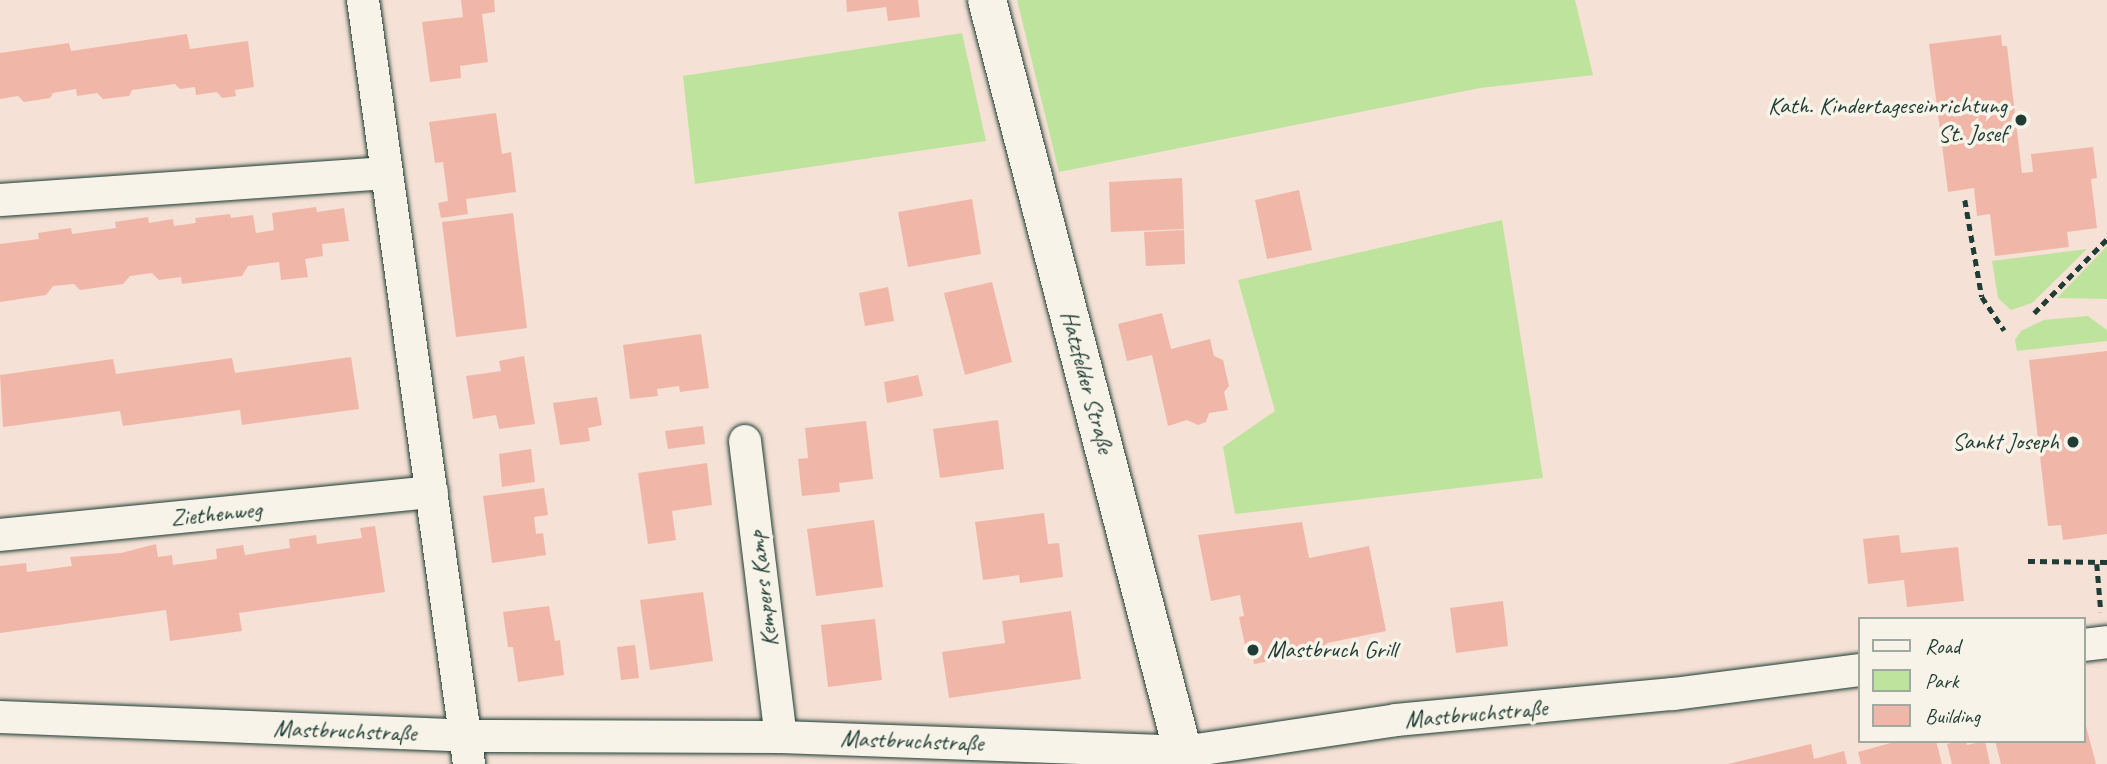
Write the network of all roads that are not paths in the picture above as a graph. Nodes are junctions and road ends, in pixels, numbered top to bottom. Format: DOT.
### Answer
graph roads {
  1 [pos="363,0"];
  2 [pos="987,0"];
  3 [pos="385,173"];
  4 [pos="0,200"];
  5 [pos="745,441"];
  6 [pos="432,492"];
  7 [pos="0,536"];
  8 [pos="1858,670"];
  9 [pos="0,717"];
  10 [pos="781,737"];
  11 [pos="466,750"];
  12 [pos="1184,758"];
  1 -- 3 [label="street"];
  2 -- 12 [label="street, Hatzfelder Straße"];
  3 -- 4 [label="street"];
  3 -- 6 [label="street"];
  5 -- 10 [label="street, Kempers Kamp"];
  6 -- 7 [label="street, Ziethenweg"];
  6 -- 11 [label="street"];
  8 -- 12 [label="street, Mastbruchstraße"];
  9 -- 11 [label="street, Mastbruchstraße"];
  10 -- 11 [label="street, Mastbruchstraße"];
  10 -- 12 [label="street, Mastbruchstraße"];
}
